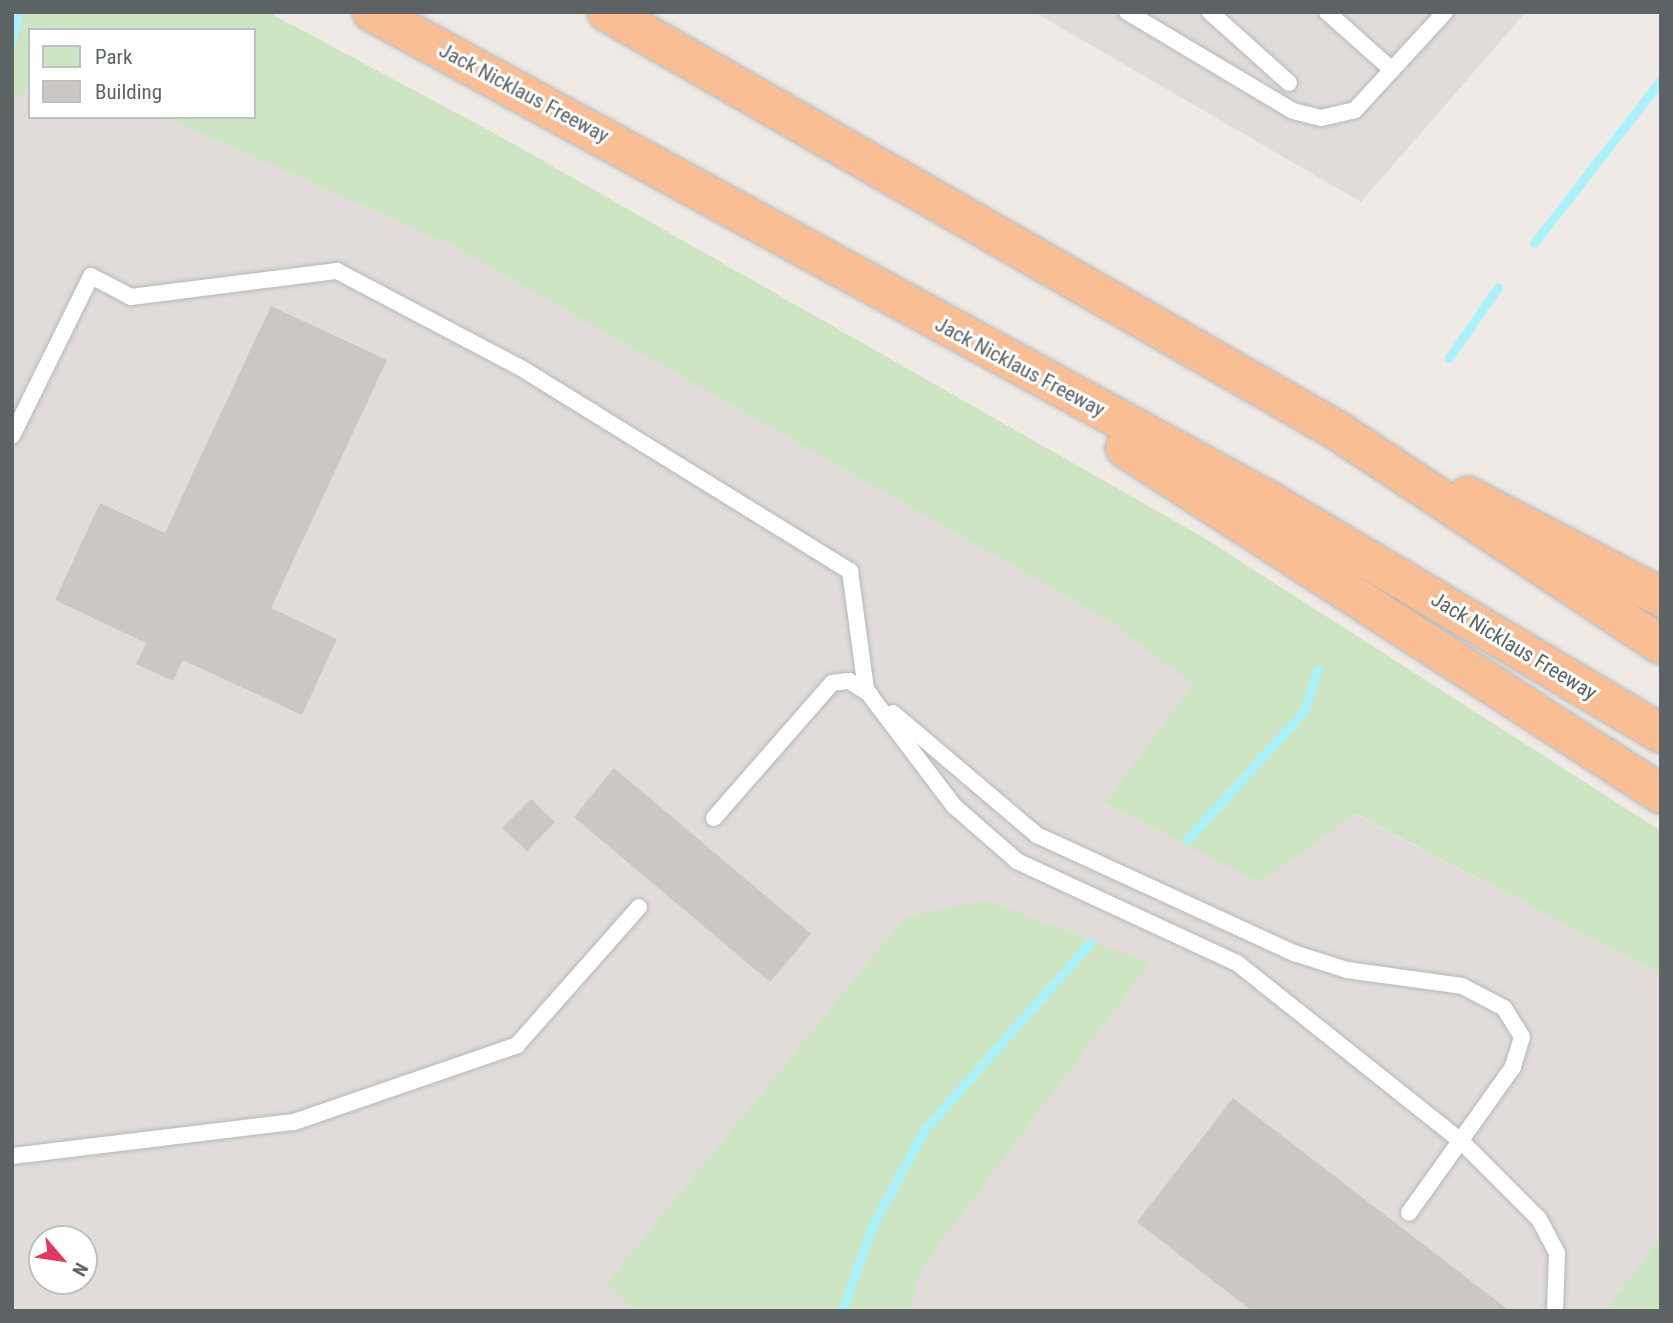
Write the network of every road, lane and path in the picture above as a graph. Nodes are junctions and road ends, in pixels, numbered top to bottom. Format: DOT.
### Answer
graph roads {
  1 [pos="372,12"];
  2 [pos="607,12"];
  3 [pos="1127,12"];
  4 [pos="1210,12"];
  5 [pos="1327,12"];
  6 [pos="1444,13"];
  7 [pos="1392,70"];
  8 [pos="1289,83"];
  9 [pos="912,310"];
  10 [pos="1338,431"];
  11 [pos="12,436"];
  12 [pos="1661,597"];
  13 [pos="1661,645"];
  14 [pos="866,690"];
  15 [pos="1661,734"];
  16 [pos="1661,794"];
  17 [pos="714,818"];
  18 [pos="639,907"];
  19 [pos="1462,1142"];
  20 [pos="12,1156"];
  21 [pos="1409,1213"];
  22 [pos="1555,1311"];
  1 -- 9 [label="highway, Jack Nicklaus Freeway"];
  2 -- 10 [label="highway"];
  3 -- 7 [label="lane"];
  4 -- 8 [label="lane"];
  5 -- 7 [label="lane"];
  6 -- 7 [label="lane"];
  9 -- 15 [label="highway, Jack Nicklaus Freeway"];
  9 -- 16 [label="highway"];
  10 -- 12 [label="highway"];
  10 -- 13 [label="highway"];
  11 -- 14 [label="lane"];
  14 -- 17 [label="lane"];
  14 -- 19 [label="lane"];
  14 -- 19 [label="lane"];
  18 -- 20 [label="lane"];
  19 -- 21 [label="lane"];
  19 -- 22 [label="lane"];
}
